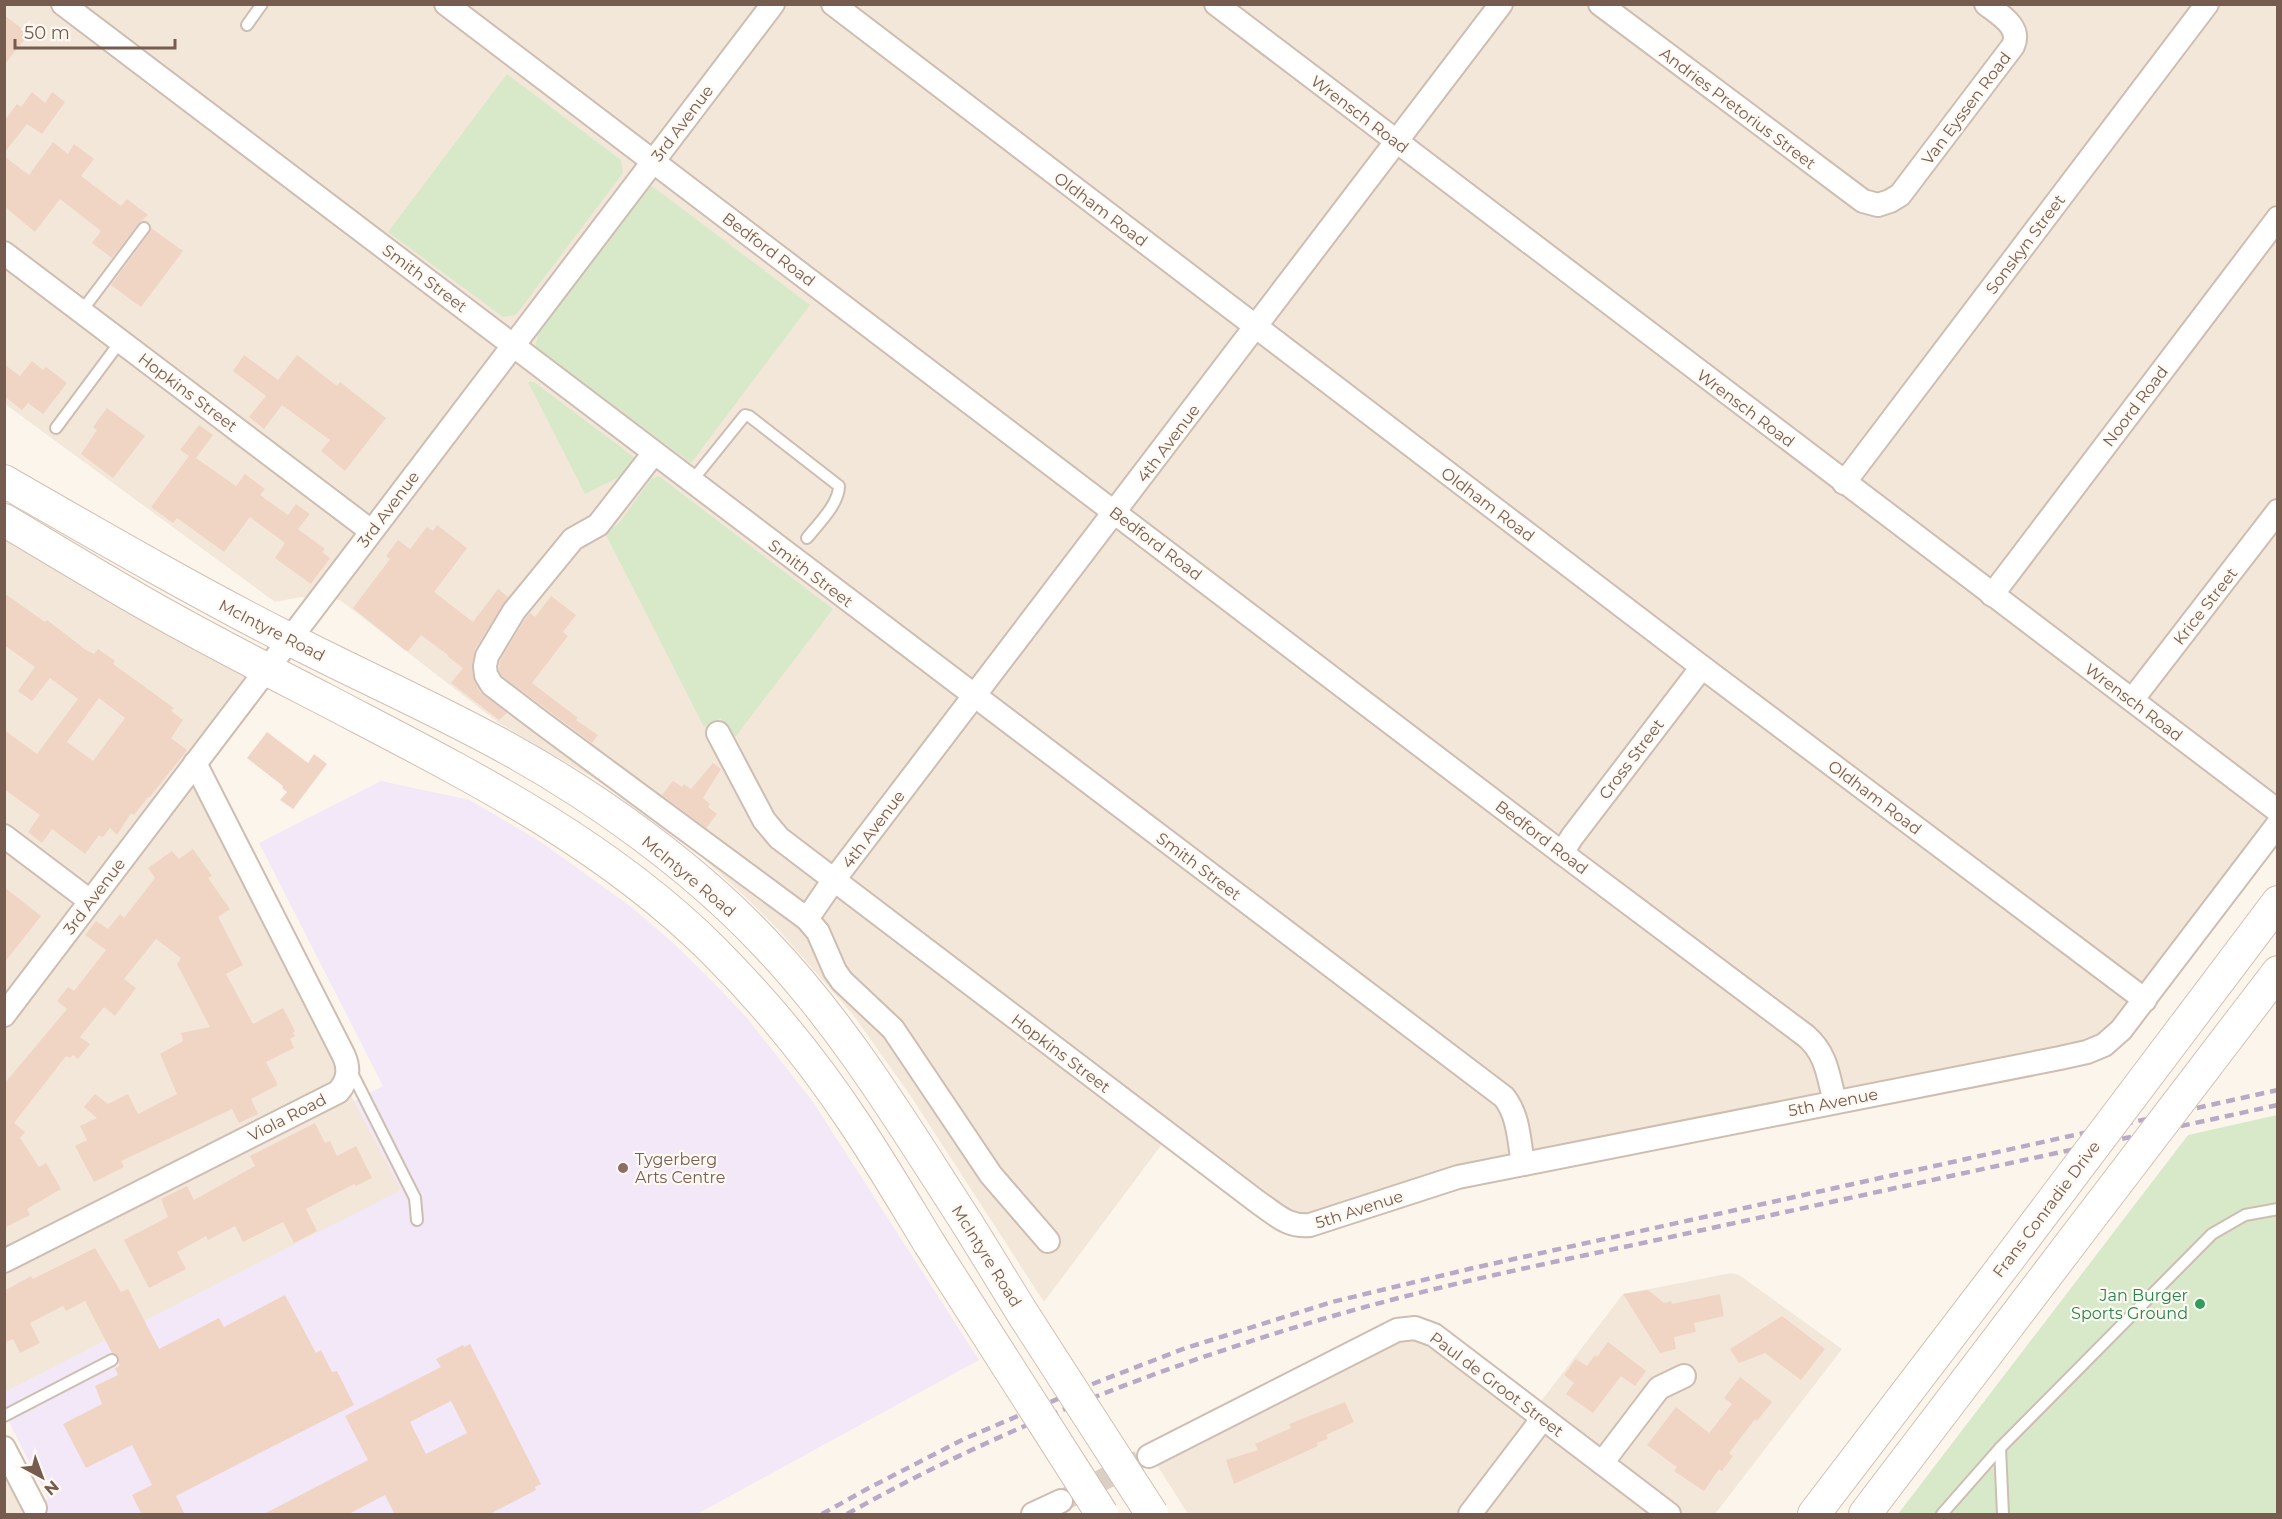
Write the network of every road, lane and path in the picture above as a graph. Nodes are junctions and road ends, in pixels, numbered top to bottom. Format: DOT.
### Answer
graph roads {
  1 [pos="63,4"];
  2 [pos="262,4"];
  3 [pos="447,4"];
  4 [pos="773,4"];
  5 [pos="833,4"];
  6 [pos="1216,4"];
  7 [pos="1600,4"];
  8 [pos="1986,4"];
  9 [pos="2207,4"];
  10 [pos="1493,8"];
  11 [pos="248,25"];
  12 [pos="1396,142"];
  13 [pos="653,161"];
  14 [pos="1878,205"];
  15 [pos="2277,218"];
  16 [pos="144,228"];
  17 [pos="4,253"];
  18 [pos="81,312"];
  19 [pos="1256,327"];
  20 [pos="120,342"];
  21 [pos="513,345"];
  22 [pos="56,428"];
  23 [pos="654,453"];
  24 [pos="4,480"];
  25 [pos="691,482"];
  26 [pos="1844,483"];
  27 [pos="1115,512"];
  28 [pos="2277,514"];
  29 [pos="4,520"];
  30 [pos="371,531"];
  31 [pos="807,538"];
  32 [pos="1992,594"];
  33 [pos="289,639"];
  34 [pos="1702,667"];
  35 [pos="267,669"];
  36 [pos="975,696"];
  37 [pos="2132,700"];
  38 [pos="718,734"];
  39 [pos="195,763"];
  40 [pos="2277,811"];
  41 [pos="2277,824"];
  42 [pos="4,836"];
  43 [pos="1562,853"];
  44 [pos="833,880"];
  45 [pos="90,901"];
  46 [pos="2277,902"];
  47 [pos="807,919"];
  48 [pos="2277,972"];
  49 [pos="2145,1000"];
  50 [pos="4,1015"];
  51 [pos="344,1056"];
  52 [pos="1835,1102"];
  53 [pos="1523,1164"];
  54 [pos="2277,1209"];
  55 [pos="417,1220"];
  56 [pos="1289,1224"];
  57 [pos="1048,1241"];
  58 [pos="4,1261"];
  59 [pos="111,1360"];
  60 [pos="1684,1376"];
  61 [pos="4,1416"];
  62 [pos="1543,1418"];
  63 [pos="4,1448"];
  64 [pos="2000,1448"];
  65 [pos="1149,1456"];
  66 [pos="1602,1463"];
  67 [pos="1061,1501"];
  68 [pos="36,1511"];
  69 [pos="1033,1515"];
  70 [pos="1102,1515"];
  71 [pos="1152,1515"];
  72 [pos="1470,1515"];
  73 [pos="1669,1515"];
  74 [pos="1814,1515"];
  75 [pos="1864,1515"];
  76 [pos="1942,1515"];
  77 [pos="2003,1515"];
  1 -- 21 [label="street, Smith Street"];
  2 -- 11 [label="lane"];
  3 -- 13 [label="street, Bedford Road"];
  4 -- 13 [label="street, 3rd Avenue"];
  5 -- 19 [label="street, Oldham Road"];
  6 -- 12 [label="street, Wrensch Road"];
  7 -- 14 [label="street, Andries Pretorius Street"];
  8 -- 14 [label="street, Van Eyssen Road"];
  9 -- 26 [label="street, Sonskyn Street"];
  10 -- 12 [label="street, 4th Avenue"];
  12 -- 19 [label="street, 4th Avenue"];
  12 -- 26 [label="street, Wrensch Road"];
  13 -- 21 [label="street, 3rd Avenue"];
  13 -- 27 [label="street, Bedford Road"];
  15 -- 32 [label="street, Noord Road"];
  16 -- 18 [label="lane"];
  17 -- 18 [label="street, Hopkins Street"];
  18 -- 20 [label="street, Hopkins Street"];
  19 -- 27 [label="street, 4th Avenue"];
  19 -- 34 [label="street, Oldham Road"];
  20 -- 22 [label="lane"];
  20 -- 30 [label="street, Hopkins Street"];
  21 -- 23 [label="street, Smith Street"];
  21 -- 30 [label="street, 3rd Avenue"];
  23 -- 25 [label="street, Smith Street"];
  23 -- 47 [label="street"];
  24 -- 33 [label="main road, McIntyre Road"];
  25 -- 31 [label="lane"];
  25 -- 36 [label="street, Smith Street"];
  26 -- 32 [label="street, Wrensch Road"];
  27 -- 36 [label="street, 4th Avenue"];
  27 -- 43 [label="street, Bedford Road"];
  28 -- 37 [label="street, Krice Street"];
  29 -- 35 [label="main road"];
  30 -- 33 [label="street, 3rd Avenue"];
  32 -- 37 [label="street, Wrensch Road"];
  33 -- 35 [label="street, 3rd Avenue"];
  33 -- 71 [label="main road, McIntyre Road, bridge"];
  34 -- 43 [label="street, Cross Street"];
  34 -- 49 [label="street, Oldham Road"];
  35 -- 39 [label="street, 3rd Avenue"];
  35 -- 70 [label="main road, bridge"];
  36 -- 44 [label="street, 4th Avenue"];
  36 -- 53 [label="street, Smith Street"];
  37 -- 40 [label="street, Wrensch Road"];
  38 -- 44 [label="street, Hopkins Street"];
  39 -- 45 [label="street, 3rd Avenue"];
  39 -- 51 [label="street, Viola Road"];
  41 -- 49 [label="street, 5th Avenue"];
  42 -- 45 [label="street"];
  43 -- 52 [label="street, Bedford Road"];
  44 -- 47 [label="street, 4th Avenue"];
  44 -- 56 [label="street, Hopkins Street"];
  45 -- 50 [label="street, 3rd Avenue"];
  46 -- 74 [label="main road, Frans Conradie Drive, bridge"];
  47 -- 57 [label="street"];
  48 -- 75 [label="main road, bridge"];
  49 -- 52 [label="street, 5th Avenue"];
  51 -- 55 [label="lane"];
  51 -- 58 [label="street, Viola Road"];
  52 -- 53 [label="street, 5th Avenue"];
  53 -- 56 [label="street, 5th Avenue"];
  54 -- 64 [label="lane"];
  59 -- 61 [label="lane"];
  60 -- 66 [label="street"];
  62 -- 65 [label="street, Paul de Groot Street"];
  62 -- 66 [label="street, Paul de Groot Street"];
  62 -- 72 [label="street"];
  63 -- 68 [label="street"];
  64 -- 76 [label="lane"];
  64 -- 77 [label="lane"];
  66 -- 73 [label="street, Paul de Groot Street"];
  67 -- 69 [label="street"];
}
